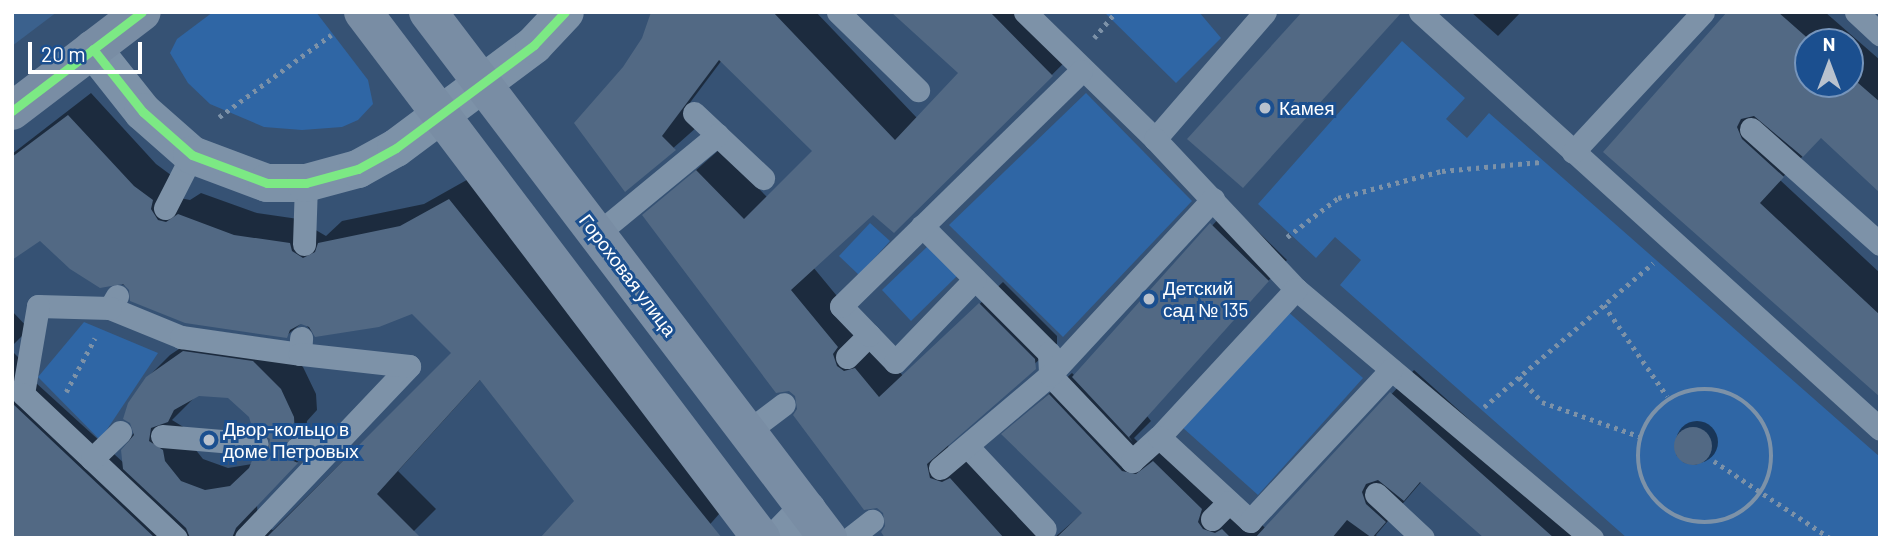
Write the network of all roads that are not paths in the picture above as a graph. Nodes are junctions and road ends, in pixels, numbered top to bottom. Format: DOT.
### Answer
graph roads {
  1 [pos="142,12"];
  2 [pos="428,12"];
  3 [pos="565,12"];
  4 [pos="838,12"];
  5 [pos="1025,12"];
  6 [pos="1265,12"];
  7 [pos="1420,12"];
  8 [pos="1703,12"];
  9 [pos="1856,12"];
  10 [pos="350,21"];
  11 [pos="1880,34"];
  12 [pos="93,49"];
  13 [pos="1082,71"];
  14 [pos="483,84"];
  15 [pos="918,90"];
  16 [pos="12,111"];
  17 [pos="694,113"];
  18 [pos="440,116"];
  19 [pos="1751,129"];
  20 [pos="717,135"];
  21 [pos="1155,139"];
  22 [pos="1573,152"];
  23 [pos="192,155"];
  24 [pos="763,178"];
  25 [pos="306,183"];
  26 [pos="1213,199"];
  27 [pos="164,208"];
  28 [pos="922,226"];
  29 [pos="597,234"];
  30 [pos="304,244"];
  31 [pos="1880,244"];
  32 [pos="975,279"];
  33 [pos="1296,289"];
  34 [pos="869,335"];
  35 [pos="846,357"];
  36 [pos="1391,370"];
  37 [pos="1050,375"];
  38 [pos="784,404"];
  39 [pos="1880,429"];
  40 [pos="120,432"];
  41 [pos="747,432"];
  42 [pos="162,436"];
  43 [pos="1159,437"];
  44 [pos="257,444"];
  45 [pos="968,447"];
  46 [pos="297,448"];
  47 [pos="330,450"];
  48 [pos="92,459"];
  49 [pos="940,468"];
  50 [pos="1376,494"];
  51 [pos="1229,502"];
  52 [pos="1212,519"];
  53 [pos="872,521"];
  54 [pos="818,524"];
  55 [pos="1045,529"];
  56 [pos="176,538"];
  57 [pos="246,538"];
  58 [pos="761,538"];
  59 [pos="780,538"];
  60 [pos="850,538"];
  61 [pos="1423,538"];
  62 [pos="1592,538"];
  1 -- 12 [label="main road"];
  2 -- 14 [label="main road, Гороховая улица"];
  3 -- 14 [label="street"];
  4 -- 15 [label="lane"];
  5 -- 13 [label="lane"];
  6 -- 21 [label="lane"];
  7 -- 22 [label="lane"];
  8 -- 22 [label="lane"];
  9 -- 11 [label="lane"];
  10 -- 18 [label="main road"];
  12 -- 16 [label="main road"];
  12 -- 23 [label="street"];
  13 -- 21 [label="lane"];
  13 -- 28 [label="lane"];
  14 -- 18 [label="street"];
  14 -- 29 [label="main road, Гороховая улица"];
  17 -- 20 [label="lane"];
  18 -- 25 [label="street"];
  18 -- 58 [label="main road"];
  19 -- 31 [label="lane"];
  20 -- 24 [label="lane"];
  20 -- 29 [label="lane"];
  21 -- 26 [label="lane"];
  22 -- 39 [label="lane"];
  23 -- 25 [label="street"];
  23 -- 27 [label="lane"];
  25 -- 30 [label="lane"];
  26 -- 33 [label="lane"];
  26 -- 37 [label="lane"];
  28 -- 32 [label="lane"];
  28 -- 34 [label="lane"];
  29 -- 41 [label="main road, Гороховая улица"];
  32 -- 34 [label="lane"];
  32 -- 37 [label="lane"];
  33 -- 36 [label="lane"];
  33 -- 43 [label="lane"];
  34 -- 35 [label="lane"];
  36 -- 51 [label="lane"];
  36 -- 62 [label="lane"];
  37 -- 43 [label="lane"];
  37 -- 45 [label="lane"];
  38 -- 41 [label="lane"];
  40 -- 48 [label="lane"];
  41 -- 54 [label="main road, Гороховая улица"];
  42 -- 44 [label="lane"];
  43 -- 51 [label="lane"];
  45 -- 49 [label="lane"];
  45 -- 55 [label="lane"];
  46 -- 47 [label="lane"];
  47 -- 48 [label="lane"];
  47 -- 57 [label="lane"];
  48 -- 56 [label="lane"];
  50 -- 61 [label="lane"];
  51 -- 52 [label="lane"];
  53 -- 60 [label="lane"];
  54 -- 59 [label="street"];
}
